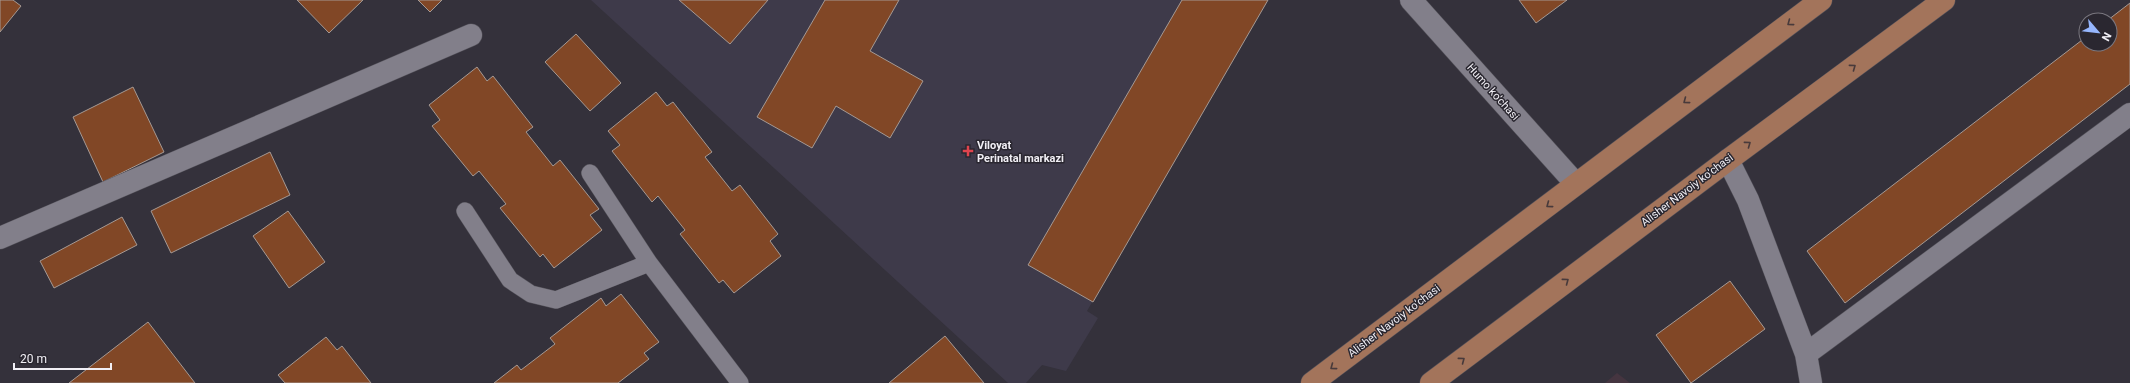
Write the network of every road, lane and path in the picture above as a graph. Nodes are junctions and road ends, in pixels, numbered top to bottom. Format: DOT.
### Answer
graph roads {
  1 [pos="1821,0"];
  2 [pos="1944,0"];
  3 [pos="1416,2"];
  4 [pos="471,35"];
  5 [pos="2130,114"];
  6 [pos="1728,160"];
  7 [pos="590,173"];
  8 [pos="1576,184"];
  9 [pos="465,211"];
  10 [pos="0,238"];
  11 [pos="649,263"];
  12 [pos="1806,354"];
  13 [pos="740,383"];
  14 [pos="1312,383"];
  15 [pos="1431,383"];
  16 [pos="1812,383"];
  1 -- 8 [label="main road, Alisher Navoiy ko’chasi, one-way"];
  6 -- 2 [label="main road, Alisher Navoiy ko’chasi, one-way"];
  3 -- 8 [label="street, Humo ko'chasi"];
  4 -- 10 [label="street"];
  5 -- 12 [label="street"];
  6 -- 12 [label="street"];
  15 -- 6 [label="main road, Alisher Navoiy ko’chasi, one-way"];
  7 -- 11 [label="lane"];
  8 -- 14 [label="main road, Alisher Navoiy ko’chasi, one-way"];
  9 -- 11 [label="lane"];
  11 -- 13 [label="lane"];
  12 -- 16 [label="street"];
}
